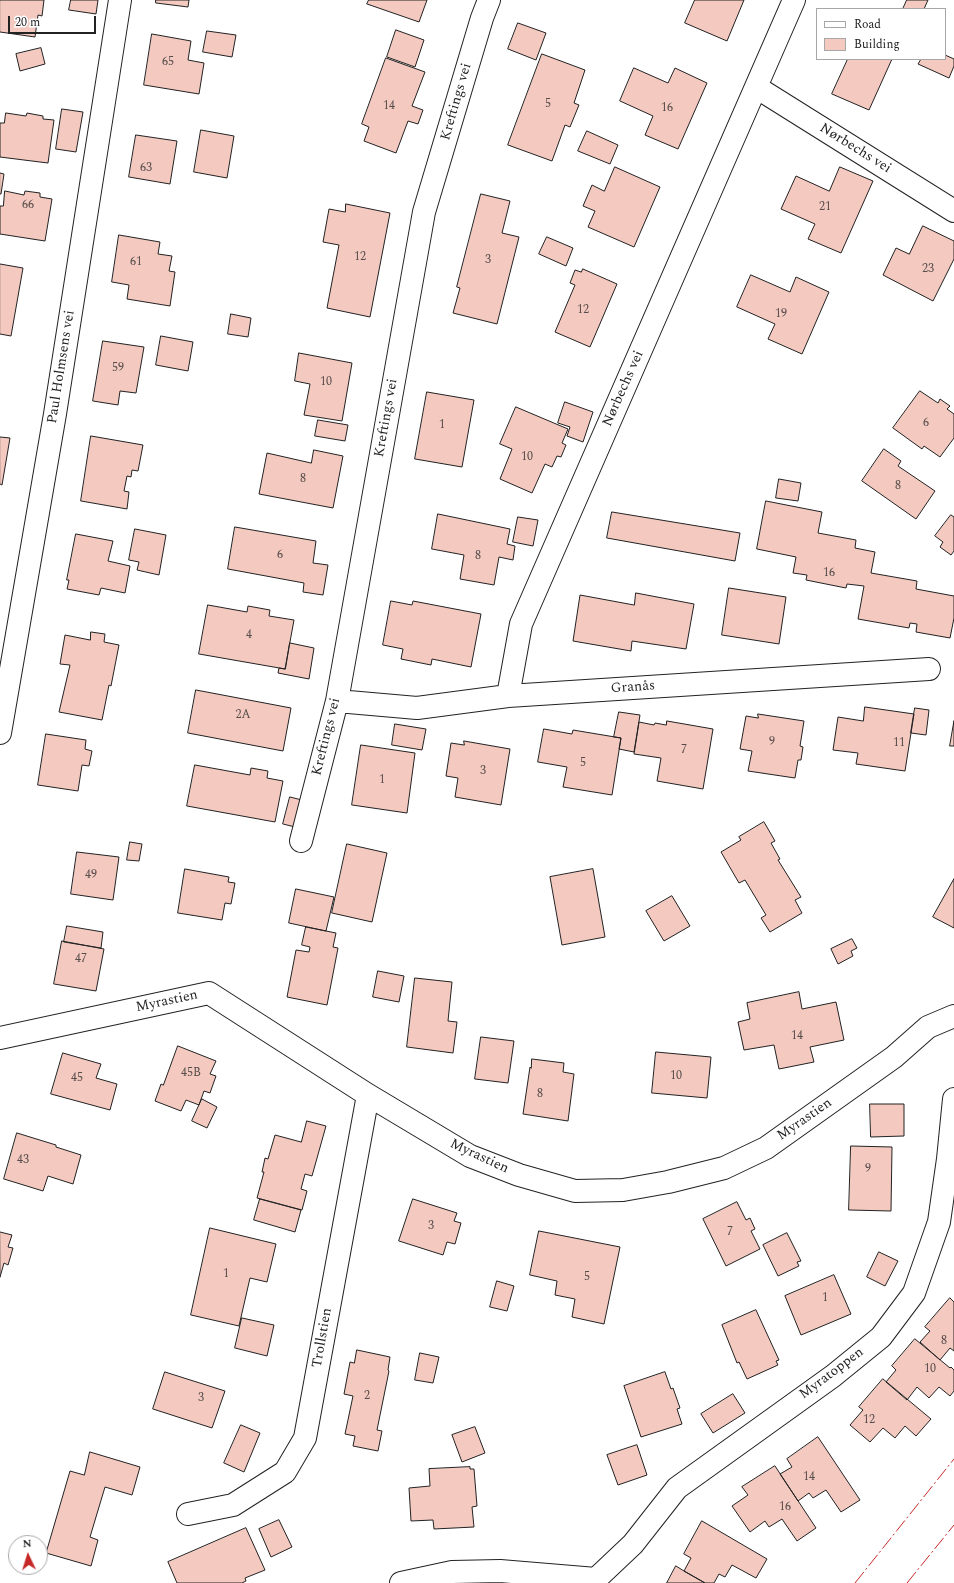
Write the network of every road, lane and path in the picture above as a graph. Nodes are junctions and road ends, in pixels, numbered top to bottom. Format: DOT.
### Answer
graph roads {
  1 [pos="120,0"];
  2 [pos="488,0"];
  3 [pos="794,0"];
  4 [pos="756,87"];
  5 [pos="954,211"];
  6 [pos="929,669"];
  7 [pos="508,696"];
  8 [pos="337,701"];
  9 [pos="0,733"];
  10 [pos="301,841"];
  11 [pos="954,1016"];
  12 [pos="0,1038"];
  13 [pos="368,1095"];
  14 [pos="954,1099"];
  15 [pos="188,1514"];
  16 [pos="596,1581"];
  17 [pos="401,1583"];
  1 -- 9 [label="street, Paul Holmsens vei"];
  2 -- 8 [label="street, Kreftings vei"];
  3 -- 4 [label="street, Nørbechs vei"];
  4 -- 5 [label="street, Nørbechs vei"];
  4 -- 7 [label="street, Nørbechs vei"];
  6 -- 7 [label="street, Granås"];
  7 -- 8 [label="street, Granås"];
  8 -- 10 [label="street, Kreftings vei"];
  11 -- 13 [label="street, Myrastien"];
  12 -- 13 [label="street, Myrastien"];
  13 -- 15 [label="street, Trollstien"];
  14 -- 16 [label="street, Myratoppen"];
  16 -- 17 [label="street, Myratoppen"];
}
